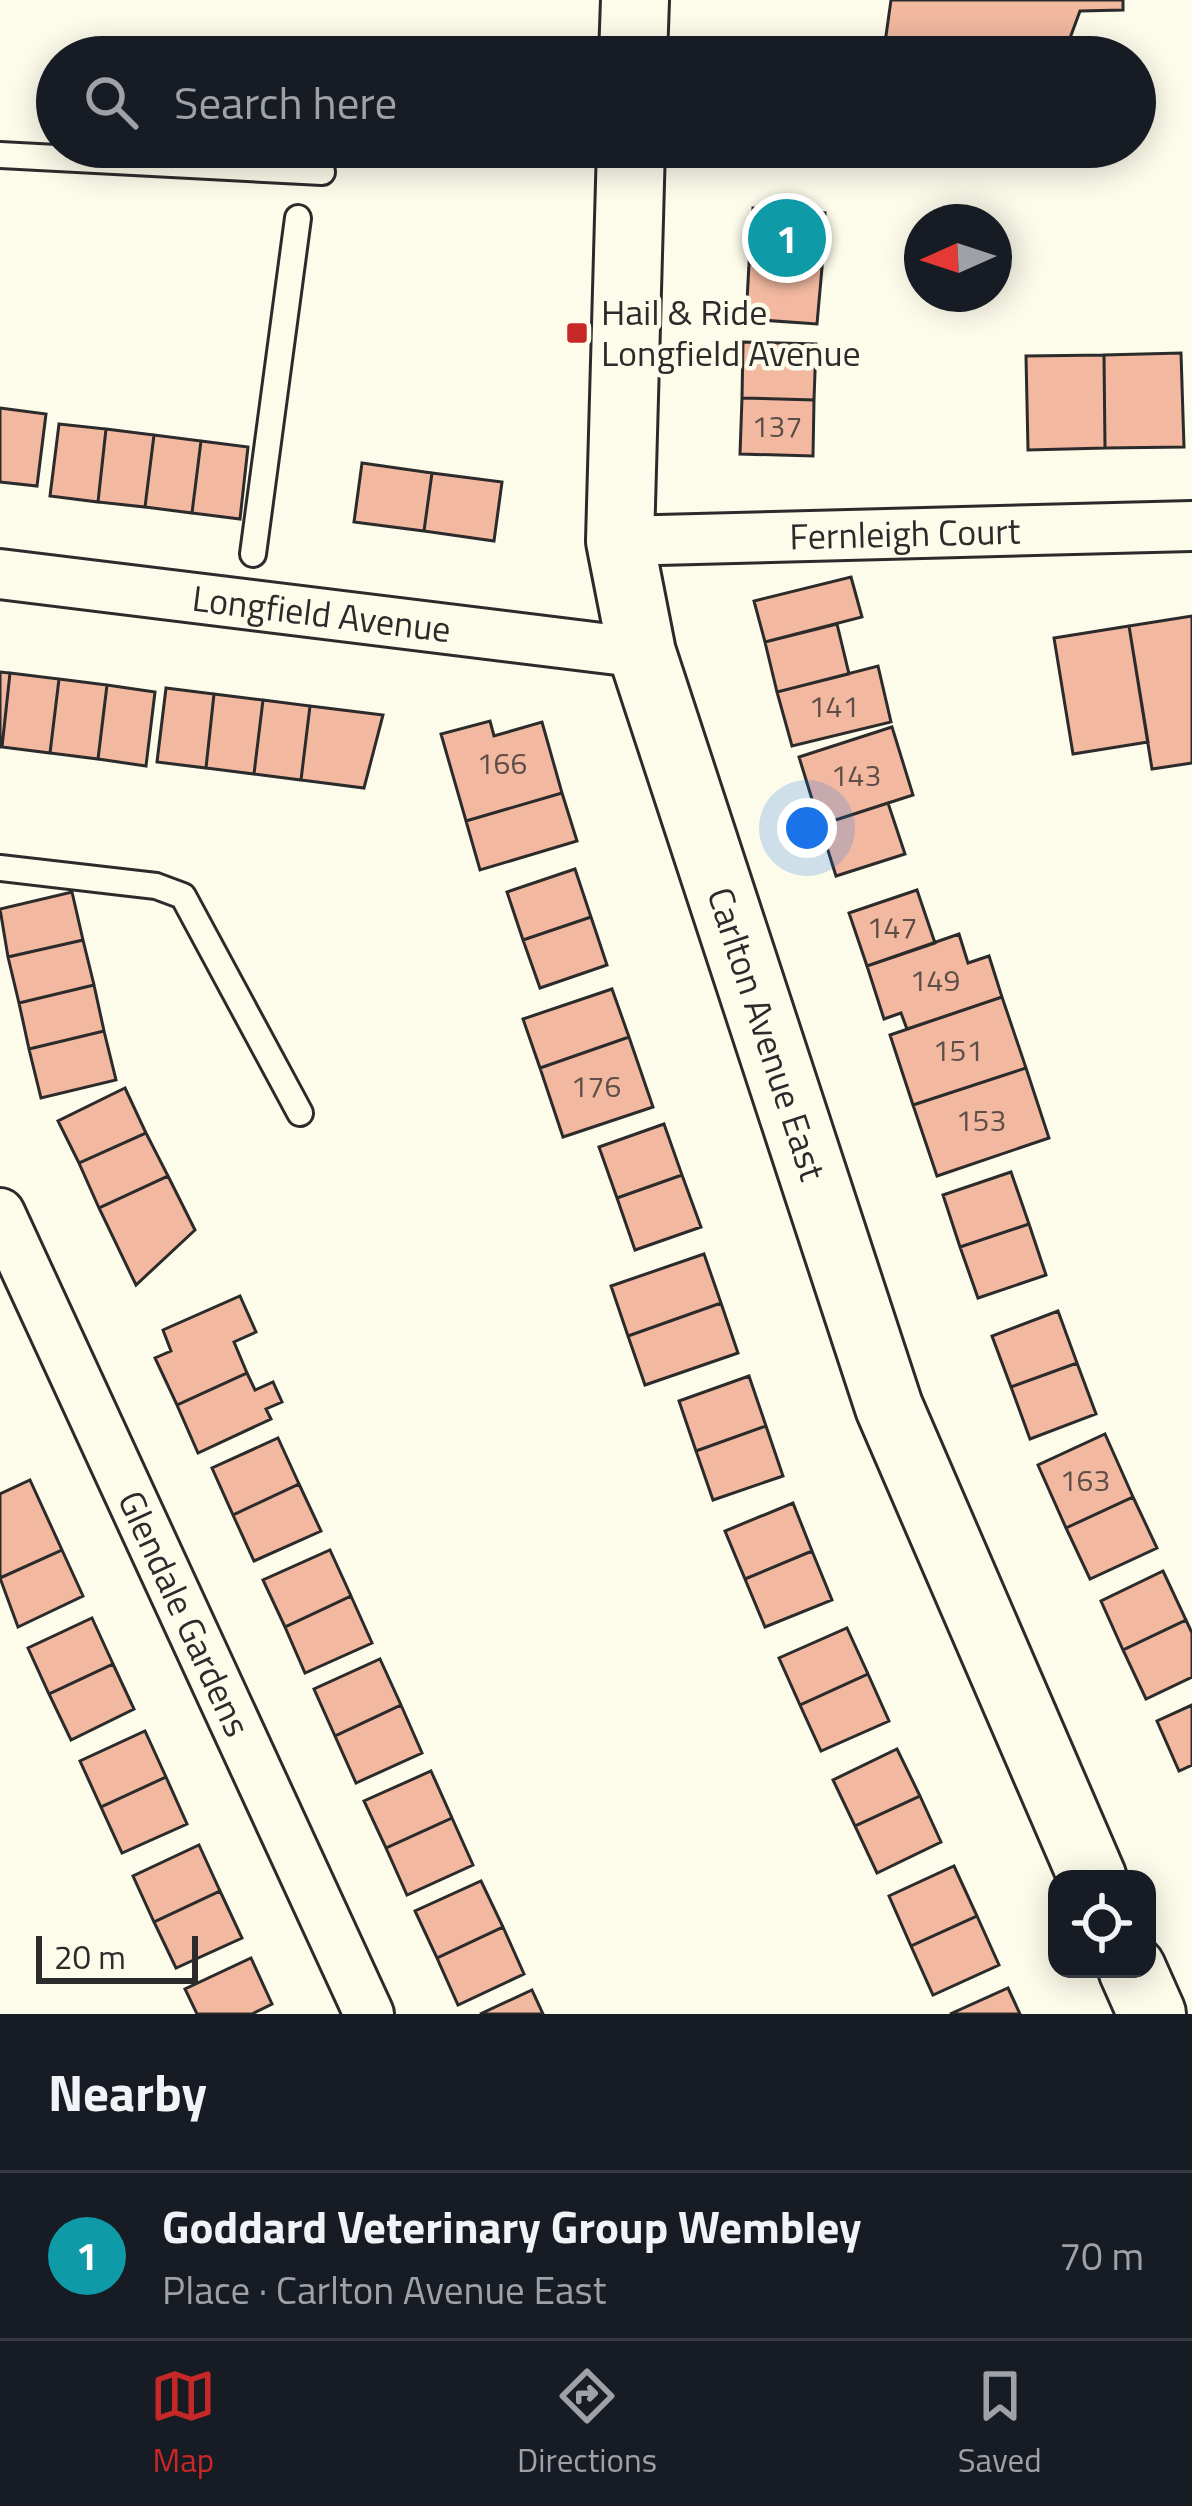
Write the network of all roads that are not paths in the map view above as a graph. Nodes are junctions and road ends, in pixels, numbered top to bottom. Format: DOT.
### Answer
graph roads {
  1 [pos="635,0"];
  2 [pos="634,36"];
  3 [pos="0,155"];
  4 [pos="36,157"];
  5 [pos="246,168"];
  6 [pos="630,168"];
  7 [pos="322,172"];
  8 [pos="298,218"];
  9 [pos="1192,526"];
  10 [pos="620,541"];
  11 [pos="253,554"];
  12 [pos="0,574"];
  13 [pos="642,652"];
  14 [pos="0,868"];
  15 [pos="300,1113"];
  16 [pos="0,1213"];
  17 [pos="1089,1870"];
  18 [pos="1136,1978"];
  19 [pos="369,2014"];
  20 [pos="1152,2014"];
  1 -- 2 [label="street"];
  3 -- 4 [label="lane"];
  5 -- 7 [label="lane"];
  6 -- 10 [label="street, Carlton Avenue East"];
  8 -- 11 [label="lane"];
  9 -- 10 [label="street, Fernleigh Court"];
  10 -- 13 [label="street, Carlton Avenue East"];
  12 -- 13 [label="street, Longfield Avenue"];
  13 -- 17 [label="street, Carlton Avenue East"];
  14 -- 15 [label="lane"];
  16 -- 19 [label="street, Glendale Gardens"];
  18 -- 20 [label="street"];
}
